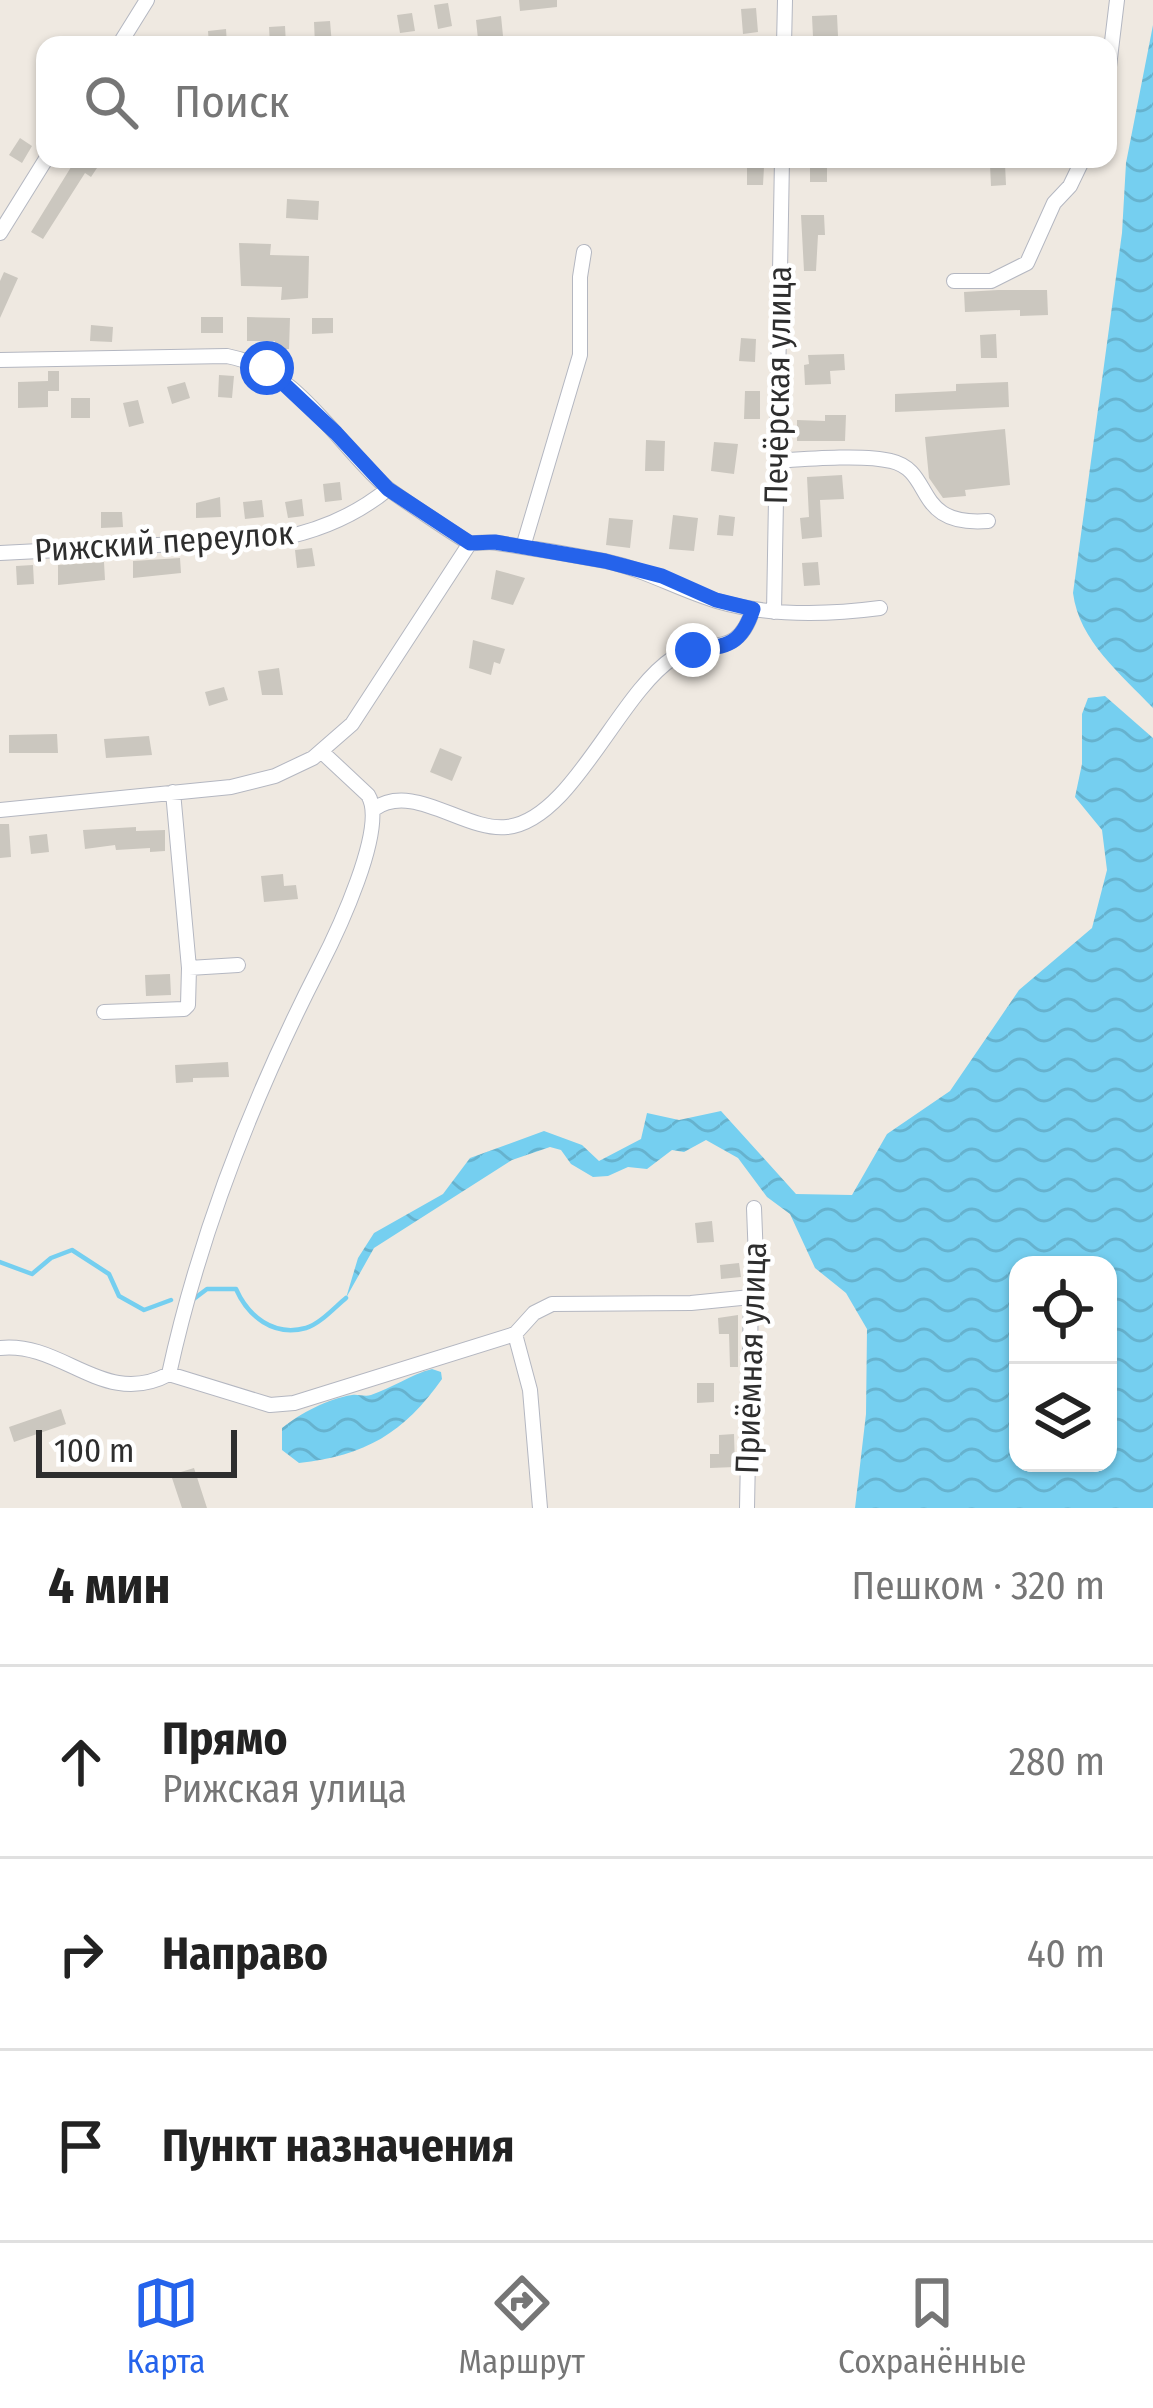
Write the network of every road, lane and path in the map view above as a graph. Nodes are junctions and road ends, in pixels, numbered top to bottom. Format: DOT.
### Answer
graph roads {
  1 [pos="147,0"];
  2 [pos="785,0"];
  3 [pos="1117,0"];
  4 [pos="124,36"];
  5 [pos="784,36"];
  6 [pos="1113,36"];
  7 [pos="40,168"];
  8 [pos="782,168"];
  9 [pos="1079,168"];
  10 [pos="0,233"];
  11 [pos="584,253"];
  12 [pos="954,281"];
  13 [pos="0,360"];
  14 [pos="776,461"];
  15 [pos="388,489"];
  16 [pos="988,521"];
  17 [pos="470,543"];
  18 [pos="523,547"];
  19 [pos="0,553"];
  20 [pos="880,608"];
  21 [pos="753,609"];
  22 [pos="774,612"];
  23 [pos="322,752"];
  24 [pos="173,793"];
  25 [pos="374,809"];
  26 [pos="0,810"];
  27 [pos="238,965"];
  28 [pos="189,968"];
  29 [pos="104,1012"];
  30 [pos="754,1208"];
  31 [pos="751,1297"];
  32 [pos="515,1334"];
  33 [pos="0,1348"];
  34 [pos="169,1374"];
  35 [pos="540,1508"];
  36 [pos="746,1508"];
  1 -- 4 [label="street"];
  2 -- 5 [label="street"];
  3 -- 6 [label="street"];
  7 -- 10 [label="street"];
  8 -- 14 [label="street, Печёрская улица"];
  9 -- 12 [label="street"];
  11 -- 18 [label="street"];
  13 -- 15 [label="street"];
  14 -- 16 [label="street"];
  14 -- 22 [label="street, Печёрская улица"];
  15 -- 17 [label="street"];
  15 -- 19 [label="street, Рижский переулок"];
  17 -- 18 [label="street"];
  17 -- 23 [label="street"];
  18 -- 21 [label="street"];
  20 -- 22 [label="street"];
  21 -- 22 [label="street"];
  21 -- 25 [label="street"];
  23 -- 24 [label="street"];
  23 -- 25 [label="street"];
  24 -- 26 [label="street"];
  24 -- 28 [label="street"];
  25 -- 34 [label="street"];
  27 -- 28 [label="street"];
  28 -- 29 [label="street"];
  30 -- 31 [label="street, Приёмная улица"];
  31 -- 32 [label="street"];
  31 -- 36 [label="street, Приёмная улица"];
  32 -- 34 [label="street"];
  32 -- 35 [label="street"];
  33 -- 34 [label="street"];
}
